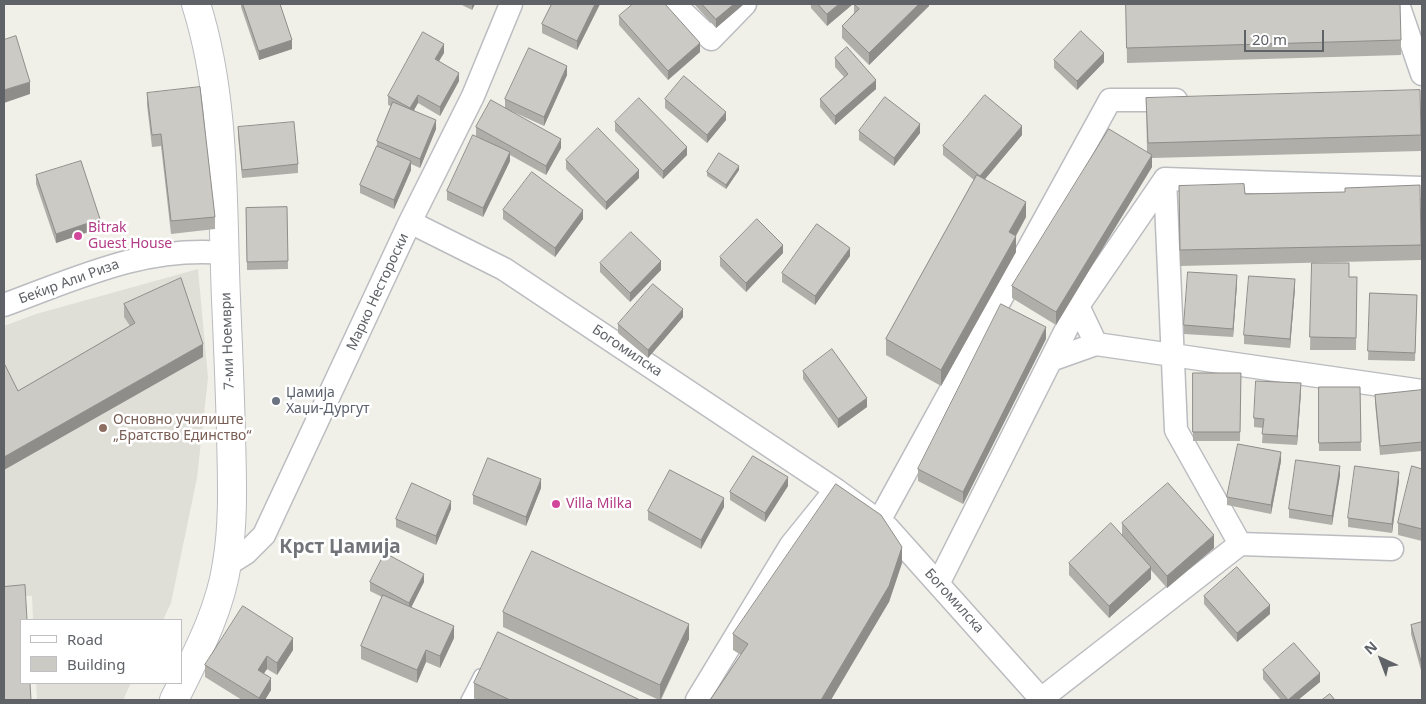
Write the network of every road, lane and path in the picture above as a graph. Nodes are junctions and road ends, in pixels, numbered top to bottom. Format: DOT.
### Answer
graph roads {
  1 [pos="196,4"];
  2 [pos="511,4"];
  3 [pos="674,4"];
  4 [pos="745,4"];
  5 [pos="1398,4"];
  6 [pos="1422,74"];
  7 [pos="1198,101"];
  8 [pos="1165,179"];
  9 [pos="1422,188"];
  10 [pos="410,222"];
  11 [pos="224,253"];
  12 [pos="4,305"];
  13 [pos="1078,306"];
  14 [pos="1096,344"];
  15 [pos="1173,354"];
  16 [pos="1051,360"];
  17 [pos="1422,391"];
  18 [pos="836,490"];
  19 [pos="879,521"];
  20 [pos="1240,544"];
  21 [pos="1392,549"];
  22 [pos="227,565"];
  23 [pos="939,582"];
  24 [pos="487,661"];
  25 [pos="174,700"];
  26 [pos="467,700"];
  27 [pos="697,700"];
  28 [pos="1042,700"];
  1 -- 11 [label="street, 7-ми Ноември"];
  2 -- 10 [label="street, Марко Нестороски"];
  3 -- 4 [label="street"];
  5 -- 6 [label="street"];
  7 -- 19 [label="street"];
  8 -- 9 [label="street"];
  8 -- 13 [label="street"];
  8 -- 15 [label="street"];
  10 -- 18 [label="street, Богомилска"];
  10 -- 22 [label="street, Марко Нестороски"];
  11 -- 12 [label="street, Беќир Али Риза"];
  11 -- 22 [label="street, 7-ми Ноември"];
  13 -- 14 [label="street"];
  13 -- 16 [label="street"];
  14 -- 15 [label="street"];
  14 -- 16 [label="street"];
  15 -- 17 [label="street"];
  15 -- 20 [label="street"];
  16 -- 23 [label="street"];
  18 -- 19 [label="street, Богомилска"];
  18 -- 27 [label="street"];
  19 -- 23 [label="street, Богомилска"];
  20 -- 21 [label="street"];
  20 -- 28 [label="street"];
  22 -- 25 [label="street, 7-ми Ноември"];
  23 -- 28 [label="street, Богомилска"];
  24 -- 26 [label="lane"];
}
